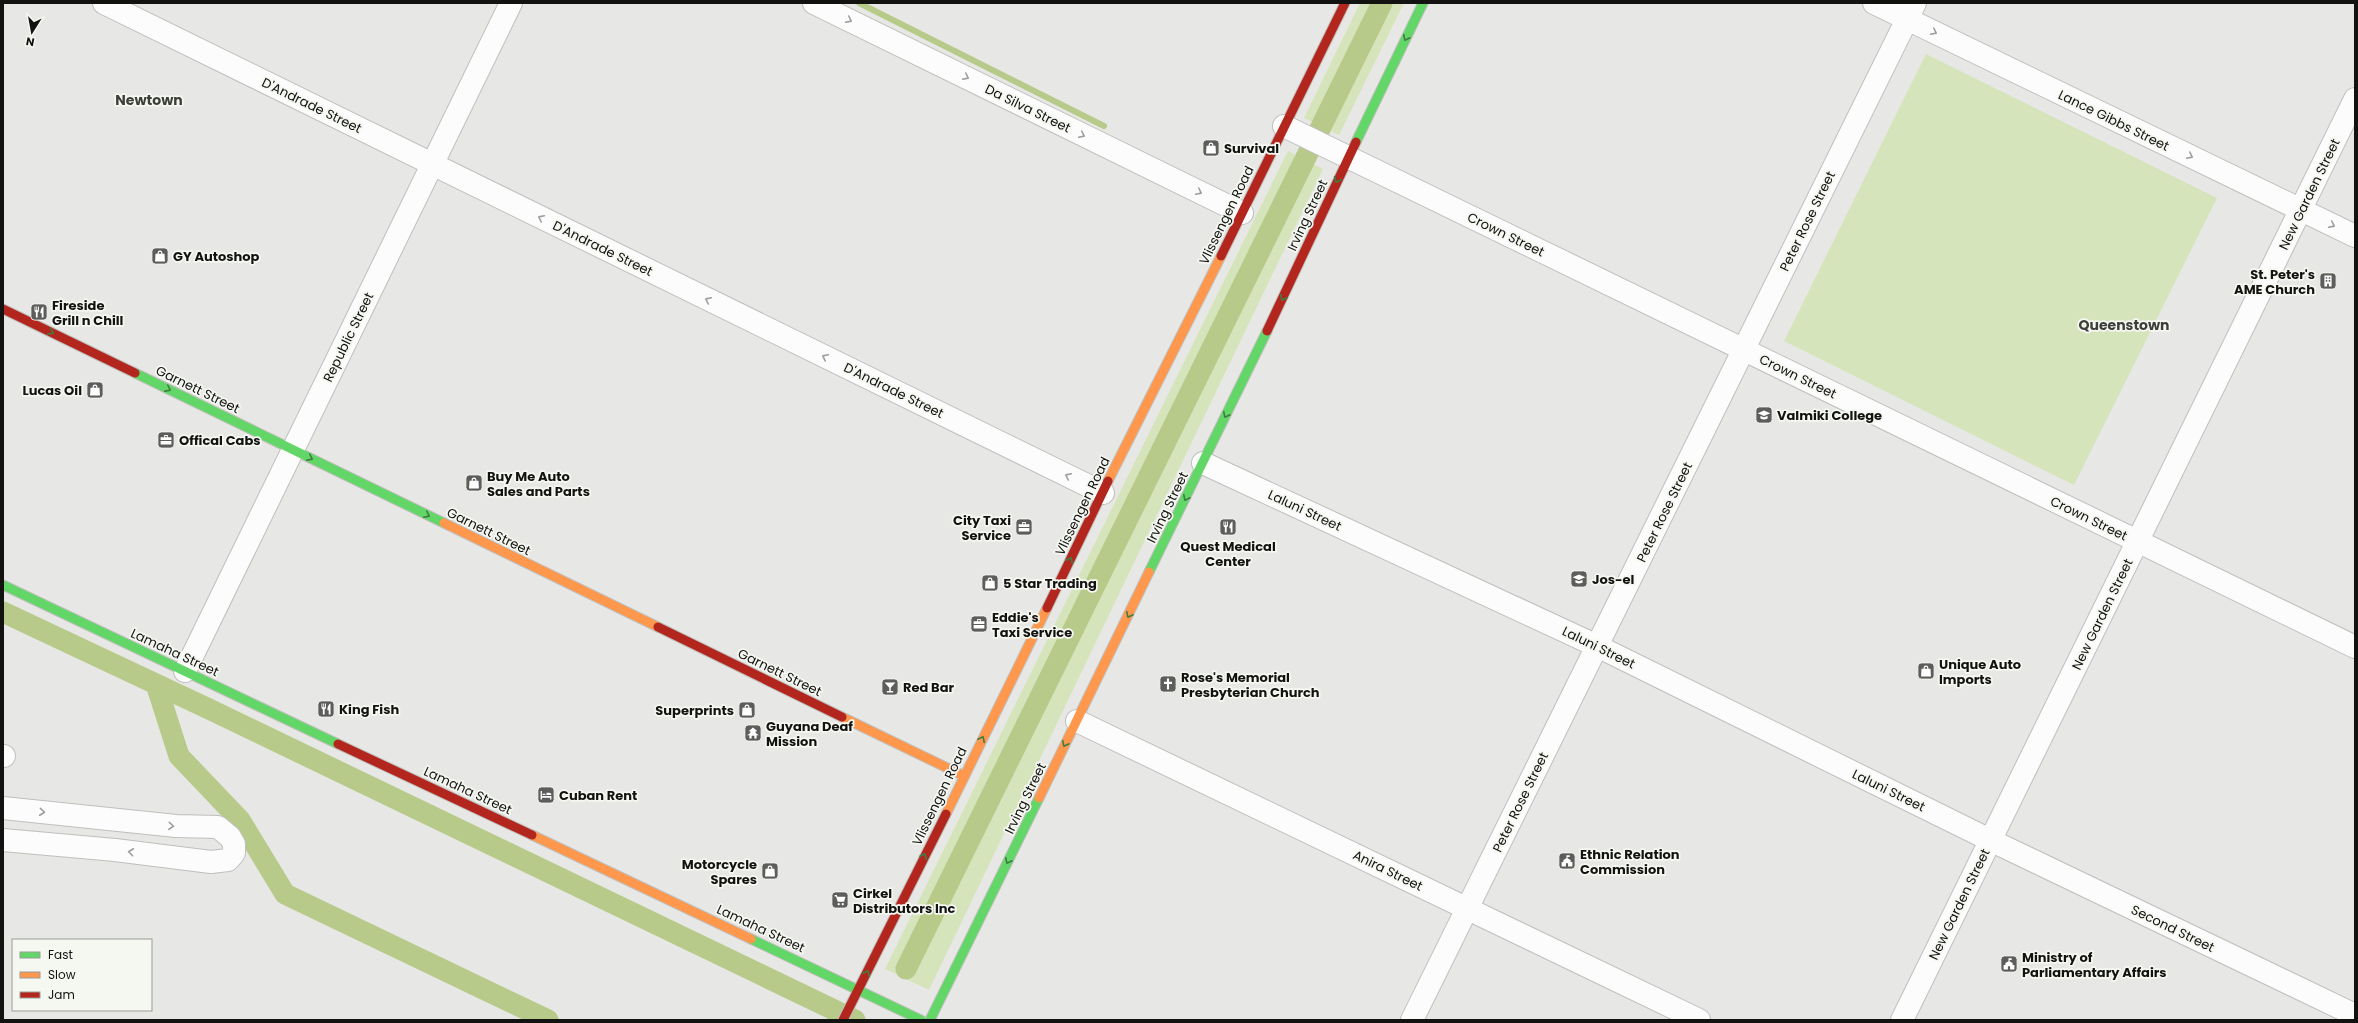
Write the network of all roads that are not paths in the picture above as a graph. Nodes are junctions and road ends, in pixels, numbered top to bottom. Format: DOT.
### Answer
graph roads {
  1 [pos="104,3"];
  2 [pos="511,3"];
  3 [pos="814,3"];
  4 [pos="1345,3"];
  5 [pos="1423,3"];
  6 [pos="1874,3"];
  7 [pos="1911,11"];
  8 [pos="2355,99"];
  9 [pos="1293,130"];
  10 [pos="1341,154"];
  11 [pos="432,164"];
  12 [pos="2301,210"];
  13 [pos="1242,213"];
  14 [pos="2355,236"];
  15 [pos="3,309"];
  16 [pos="1744,350"];
  17 [pos="293,450"];
  18 [pos="1203,463"];
  19 [pos="1103,493"];
  20 [pos="2138,541"];
  21 [pos="3,585"];
  22 [pos="1597,646"];
  23 [pos="2355,647"];
  24 [pos="184,671"];
  25 [pos="1077,720"];
  26 [pos="964,776"];
  27 [pos="3,808"];
  28 [pos="3,840"];
  29 [pos="1990,840"];
  30 [pos="1468,908"];
  31 [pos="859,989"];
  32 [pos="2355,1015"];
  33 [pos="843,1020"];
  34 [pos="921,1020"];
  35 [pos="930,1020"];
  36 [pos="1412,1020"];
  37 [pos="1699,1020"];
  38 [pos="1902,1020"];
  1 -- 11 [label="street, D'Andrade Street"];
  2 -- 11 [label="street, Republic Street"];
  3 -- 13 [label="street, Da Silva Street, one-way"];
  4 -- 9 [label="main road, Vlissengen Road"];
  5 -- 10 [label="main road, Irving Street, one-way"];
  6 -- 7 [label="street, Lance Gibbs Street"];
  7 -- 12 [label="street, Lance Gibbs Street, one-way"];
  7 -- 16 [label="street, Peter Rose Street"];
  8 -- 12 [label="street, New Garden Street"];
  9 -- 10 [label="street, Crown Street"];
  9 -- 13 [label="main road, Vlissengen Road"];
  10 -- 16 [label="street, Crown Street"];
  10 -- 18 [label="main road, Irving Street, one-way"];
  11 -- 17 [label="street, Republic Street"];
  19 -- 11 [label="street, D'Andrade Street, one-way"];
  12 -- 14 [label="street, Lance Gibbs Street, one-way"];
  12 -- 20 [label="street, New Garden Street"];
  13 -- 19 [label="main road, Vlissengen Road"];
  15 -- 17 [label="main road, Garnett Street, one-way"];
  16 -- 20 [label="street, Crown Street"];
  16 -- 22 [label="street, Peter Rose Street"];
  17 -- 24 [label="street, Republic Street"];
  17 -- 26 [label="main road, Garnett Street, one-way"];
  18 -- 22 [label="street, Laluni Street"];
  18 -- 25 [label="main road, Irving Street, one-way"];
  26 -- 19 [label="main road, Vlissengen Road, one-way"];
  20 -- 23 [label="street, Crown Street"];
  20 -- 29 [label="street, New Garden Street"];
  21 -- 24 [label="main road, Lamaha Street"];
  22 -- 29 [label="street, Laluni Street"];
  22 -- 30 [label="street, Peter Rose Street"];
  24 -- 31 [label="main road, Lamaha Street"];
  25 -- 30 [label="street, Anira Street"];
  25 -- 35 [label="main road, Irving Street, one-way"];
  31 -- 26 [label="main road, Vlissengen Road, one-way"];
  27 -- 28 [label="street, one-way"];
  29 -- 32 [label="street, Second Street"];
  29 -- 38 [label="street, New Garden Street"];
  30 -- 36 [label="street, Peter Rose Street"];
  30 -- 37 [label="street, Anira Street"];
  31 -- 33 [label="main road, Vlissengen Road"];
  31 -- 34 [label="main road, Lamaha Street"];
}
